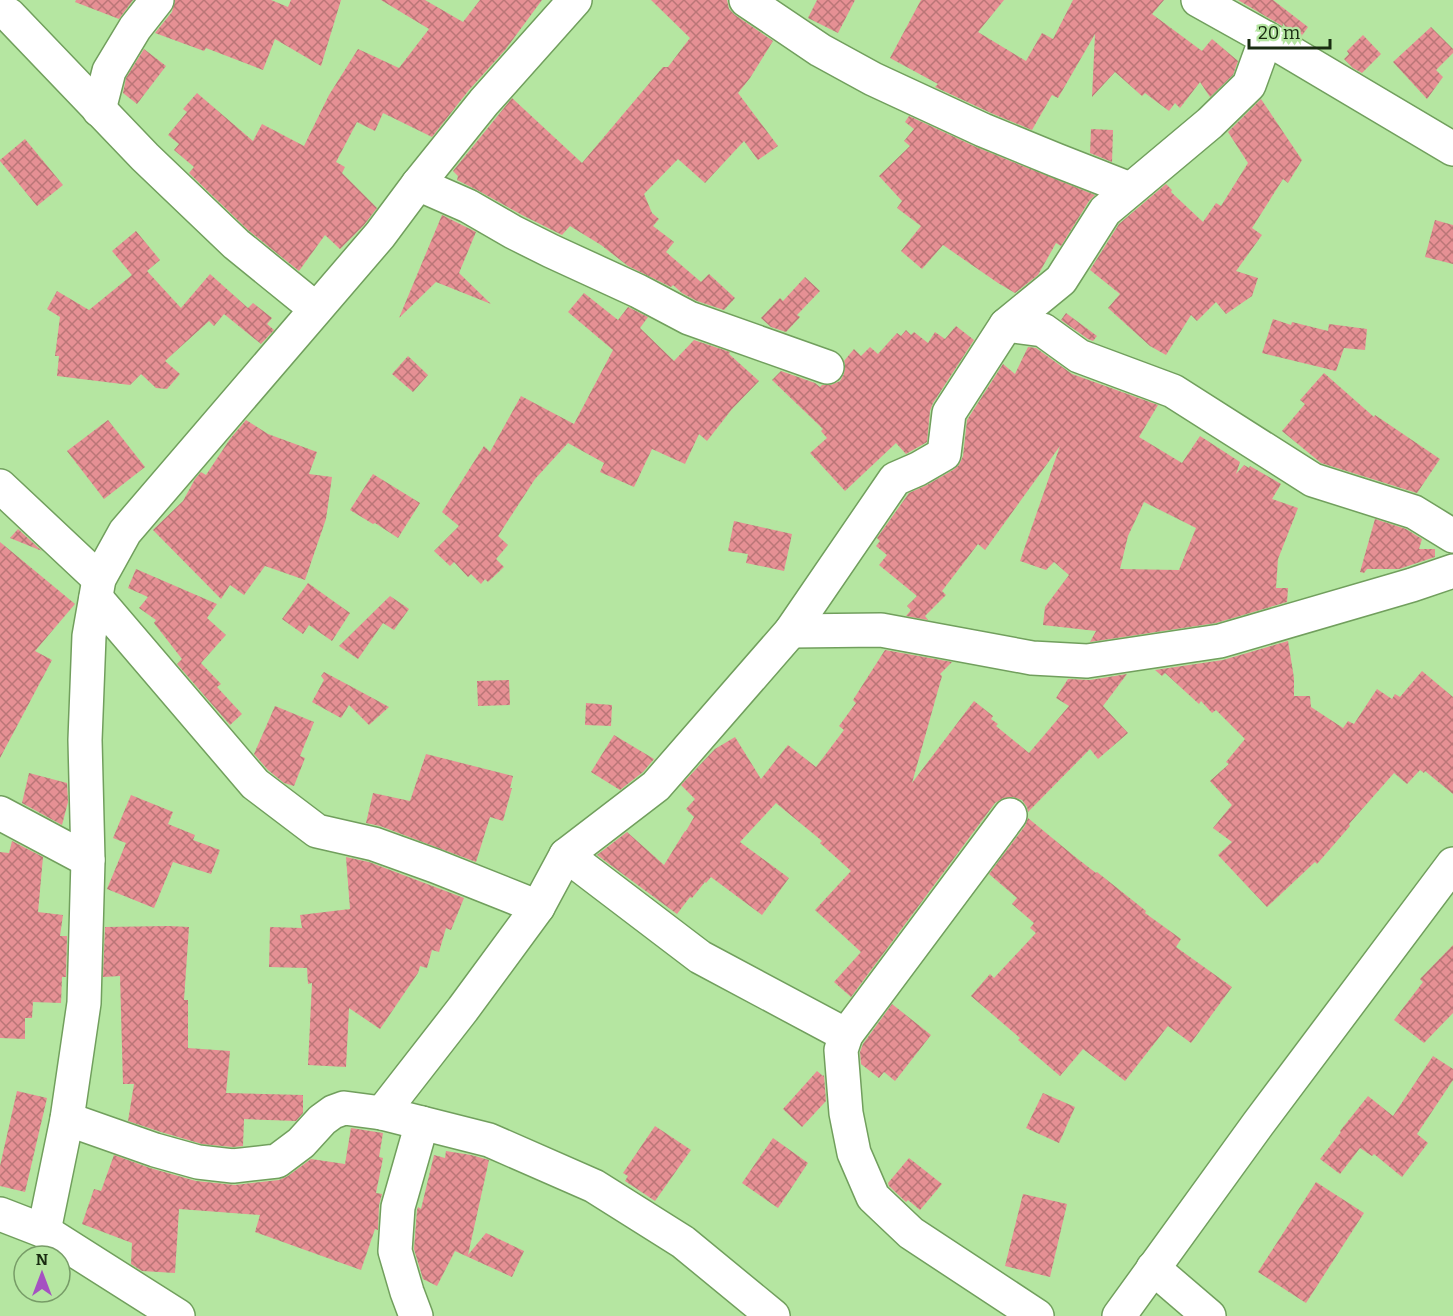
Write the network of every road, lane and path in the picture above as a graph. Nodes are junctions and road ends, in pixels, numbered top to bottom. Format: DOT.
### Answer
graph roads {
  1 [pos="157,0"];
  2 [pos="575,0"];
  3 [pos="746,0"];
  4 [pos="1197,0"];
  5 [pos="0,9"];
  6 [pos="1266,38"];
  7 [pos="99,110"];
  8 [pos="1453,149"];
  9 [pos="418,184"];
  10 [pos="1130,189"];
  11 [pos="316,309"];
  12 [pos="1006,325"];
  13 [pos="827,367"];
  14 [pos="0,486"];
  15 [pos="1453,536"];
  16 [pos="1453,571"];
  17 [pos="97,589"];
  18 [pos="791,631"];
  19 [pos="0,813"];
  20 [pos="1010,815"];
  21 [pos="566,855"];
  22 [pos="88,860"];
  23 [pos="1453,864"];
  24 [pos="538,907"];
  25 [pos="846,1035"];
  26 [pos="382,1113"];
  27 [pos="67,1119"];
  28 [pos="422,1123"];
  29 [pos="0,1214"];
  30 [pos="44,1231"];
  31 [pos="1154,1268"];
  32 [pos="178,1316"];
  33 [pos="416,1316"];
  34 [pos="773,1316"];
  35 [pos="1037,1316"];
  36 [pos="1119,1316"];
  37 [pos="1209,1316"];
  1 -- 7 [label="street"];
  2 -- 9 [label="street"];
  3 -- 10 [label="street"];
  4 -- 6 [label="street"];
  5 -- 7 [label="street"];
  6 -- 8 [label="street"];
  6 -- 10 [label="street"];
  7 -- 11 [label="street"];
  9 -- 11 [label="street"];
  9 -- 13 [label="street"];
  10 -- 12 [label="street"];
  11 -- 17 [label="street"];
  12 -- 15 [label="street"];
  12 -- 18 [label="street"];
  14 -- 17 [label="street"];
  16 -- 18 [label="street"];
  17 -- 22 [label="street"];
  17 -- 24 [label="street"];
  18 -- 21 [label="street"];
  19 -- 22 [label="street"];
  20 -- 25 [label="street"];
  21 -- 24 [label="street"];
  21 -- 25 [label="street"];
  22 -- 27 [label="street"];
  23 -- 31 [label="street"];
  24 -- 26 [label="street"];
  25 -- 35 [label="street"];
  26 -- 27 [label="street"];
  26 -- 28 [label="street"];
  27 -- 30 [label="street"];
  28 -- 33 [label="street"];
  28 -- 34 [label="street"];
  29 -- 30 [label="street"];
  30 -- 32 [label="street"];
  31 -- 36 [label="street"];
  31 -- 37 [label="street"];
}
